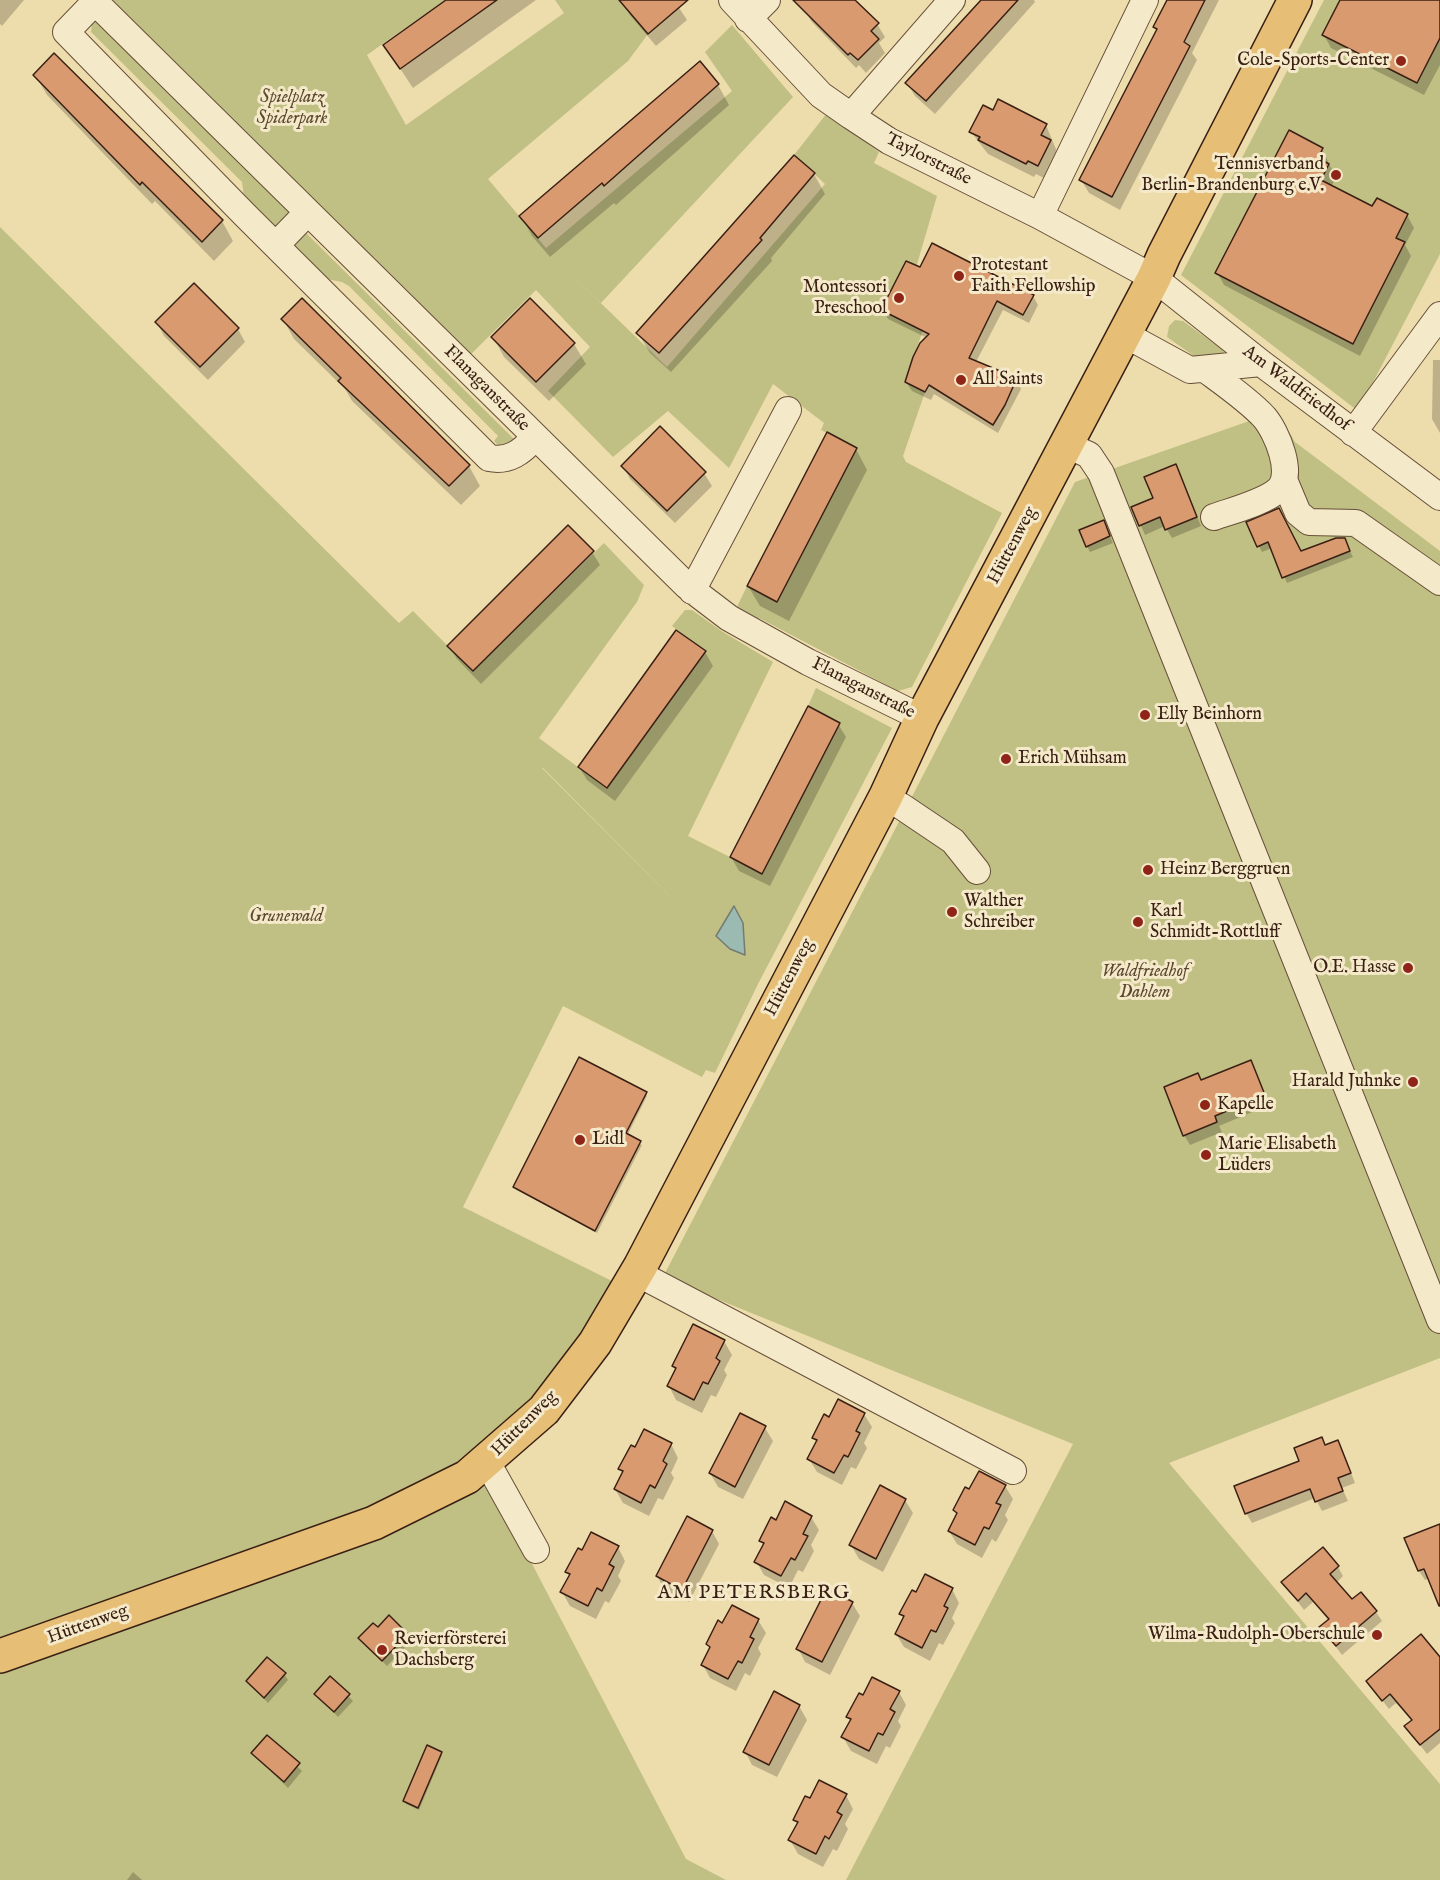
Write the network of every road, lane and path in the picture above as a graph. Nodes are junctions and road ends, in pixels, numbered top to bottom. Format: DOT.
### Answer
graph roads {
  1 [pos="767,0"];
  2 [pos="952,0"];
  3 [pos="1145,0"];
  4 [pos="1295,0"];
  5 [pos="94,1"];
  6 [pos="740,9"];
  7 [pos="851,116"];
  8 [pos="308,212"];
  9 [pos="1041,216"];
  10 [pos="276,245"];
  11 [pos="1154,278"];
  12 [pos="1440,315"];
  13 [pos="1124,334"];
  14 [pos="1261,363"];
  15 [pos="1206,370"];
  16 [pos="788,410"];
  17 [pos="1353,433"];
  18 [pos="535,437"];
  19 [pos="1067,445"];
  20 [pos="1285,482"];
  21 [pos="1437,490"];
  22 [pos="1214,517"];
  23 [pos="1440,582"];
  24 [pos="692,591"];
  25 [pos="922,718"];
  26 [pos="901,806"];
  27 [pos="977,871"];
  28 [pos="637,1273"];
  29 [pos="1440,1320"];
  30 [pos="488,1462"];
  31 [pos="1013,1471"];
  32 [pos="536,1550"];
  33 [pos="0,1656"];
  1 -- 6 [label="street"];
  2 -- 7 [label="street"];
  3 -- 9 [label="street"];
  4 -- 11 [label="main road, Hüttenweg"];
  5 -- 8 [label="street, Flanaganstraße"];
  5 -- 10 [label="street"];
  6 -- 7 [label="street, Taylorstraße"];
  7 -- 9 [label="street, Taylorstraße"];
  8 -- 10 [label="street"];
  8 -- 18 [label="street, Flanaganstraße"];
  9 -- 11 [label="street, Taylorstraße"];
  10 -- 18 [label="street"];
  11 -- 13 [label="main road, Hüttenweg"];
  11 -- 14 [label="street, Am Waldfriedhof"];
  12 -- 17 [label="street"];
  13 -- 15 [label="street"];
  13 -- 19 [label="main road, Hüttenweg"];
  14 -- 15 [label="street"];
  14 -- 17 [label="street, Am Waldfriedhof"];
  15 -- 20 [label="street"];
  16 -- 24 [label="street"];
  17 -- 21 [label="street, Am Waldfriedhof"];
  18 -- 24 [label="street, Flanaganstraße"];
  19 -- 25 [label="main road, Hüttenweg"];
  19 -- 29 [label="street"];
  20 -- 22 [label="street"];
  20 -- 23 [label="street"];
  24 -- 25 [label="street, Flanaganstraße"];
  25 -- 28 [label="main road, Hüttenweg"];
  26 -- 27 [label="street"];
  28 -- 30 [label="main road, Hüttenweg"];
  28 -- 31 [label="street"];
  30 -- 32 [label="street"];
  30 -- 33 [label="main road, Hüttenweg"];
}
